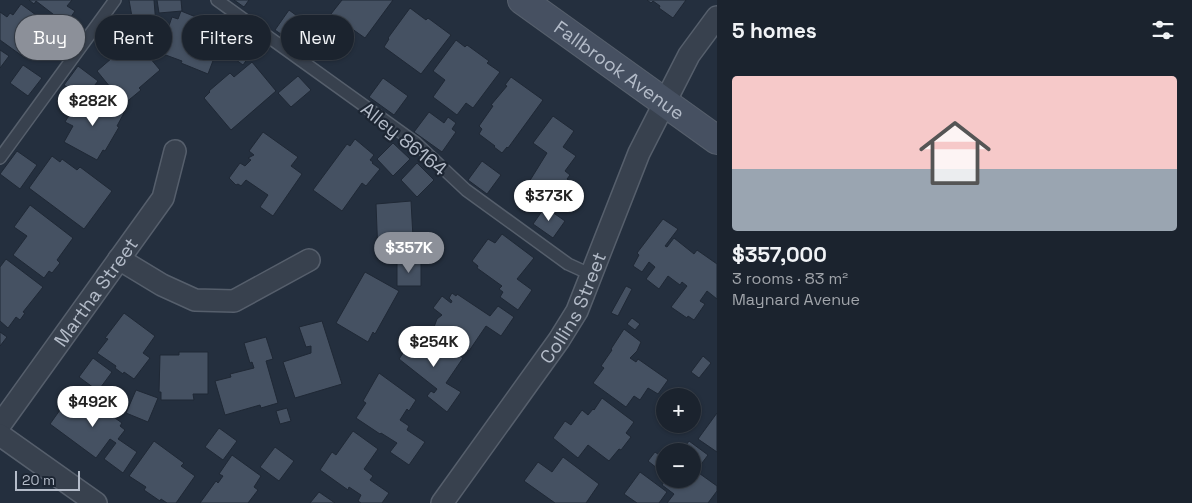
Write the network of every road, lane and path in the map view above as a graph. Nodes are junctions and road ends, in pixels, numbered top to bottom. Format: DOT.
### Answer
graph roads {
  1 [pos="115,0"];
  2 [pos="217,0"];
  3 [pos="522,0"];
  4 [pos="717,16"];
  5 [pos="664,102"];
  6 [pos="717,140"];
  7 [pos="175,150"];
  8 [pos="0,158"];
  9 [pos="119,259"];
  10 [pos="309,260"];
  11 [pos="592,275"];
  12 [pos="0,425"];
  13 [pos="0,435"];
  14 [pos="96,503"];
  15 [pos="442,503"];
  1 -- 8 [label="lane"];
  2 -- 11 [label="lane, Alley 86164"];
  3 -- 5 [label="main road, Fallbrook Avenue"];
  4 -- 5 [label="street, Collins Street"];
  5 -- 6 [label="main road, Fallbrook Avenue"];
  5 -- 11 [label="street, Collins Street"];
  7 -- 9 [label="street, Martha Street"];
  9 -- 10 [label="street"];
  9 -- 12 [label="street, Martha Street"];
  11 -- 15 [label="street, Collins Street"];
  13 -- 14 [label="street"];
}
